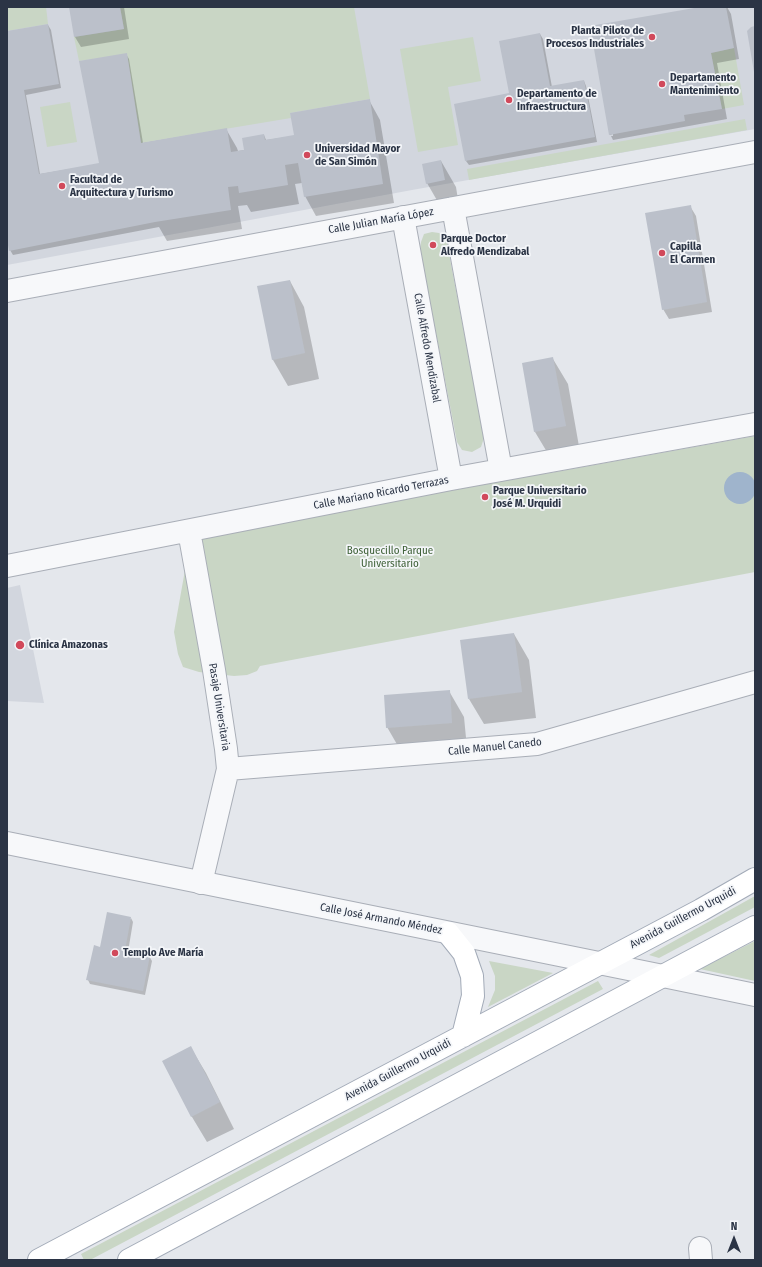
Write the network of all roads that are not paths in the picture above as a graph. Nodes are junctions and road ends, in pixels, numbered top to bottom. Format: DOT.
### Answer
graph roads {
  1 [pos="755,152"];
  2 [pos="453,208"];
  3 [pos="403,217"];
  4 [pos="7,291"];
  5 [pos="755,424"];
  6 [pos="501,470"];
  7 [pos="451,480"];
  8 [pos="189,531"];
  9 [pos="7,566"];
  10 [pos="755,682"];
  11 [pos="228,769"];
  12 [pos="7,843"];
  13 [pos="755,879"];
  14 [pos="201,883"];
  15 [pos="755,927"];
  16 [pos="448,933"];
  17 [pos="599,963"];
  18 [pos="663,976"];
  19 [pos="755,996"];
  20 [pos="463,1036"];
  21 [pos="49,1258"];
  22 [pos="129,1260"];
  1 -- 2 [label="street, Calle Julian María López"];
  2 -- 3 [label="street, Calle Julian María López"];
  2 -- 6 [label="street"];
  3 -- 4 [label="street, Calle Julian María López"];
  3 -- 7 [label="street, Calle Alfredo Mendizabal"];
  5 -- 6 [label="street, Calle Mariano Ricardo Terrazas"];
  6 -- 7 [label="street, Calle Mariano Ricardo Terrazas"];
  7 -- 8 [label="street, Calle Mariano Ricardo Terrazas"];
  8 -- 9 [label="street, Calle Mariano Ricardo Terrazas"];
  8 -- 11 [label="street, Pasaje Universitaria"];
  10 -- 11 [label="street, Calle Manuel Canedo"];
  11 -- 14 [label="street, Pasaje Universitaria"];
  12 -- 14 [label="street, Calle José Armando Méndez"];
  13 -- 17 [label="main road, Avenida Guillermo Urquidi"];
  14 -- 16 [label="street, Calle José Armando Méndez"];
  15 -- 18 [label="main road"];
  16 -- 17 [label="street, Calle José Armando Méndez"];
  16 -- 20 [label="main road"];
  17 -- 18 [label="street, Calle José Armando Méndez"];
  17 -- 20 [label="main road, Avenida Guillermo Urquidi"];
  18 -- 19 [label="street, Calle José Armando Méndez"];
  18 -- 22 [label="main road"];
  20 -- 21 [label="main road, Avenida Guillermo Urquidi"];
}
